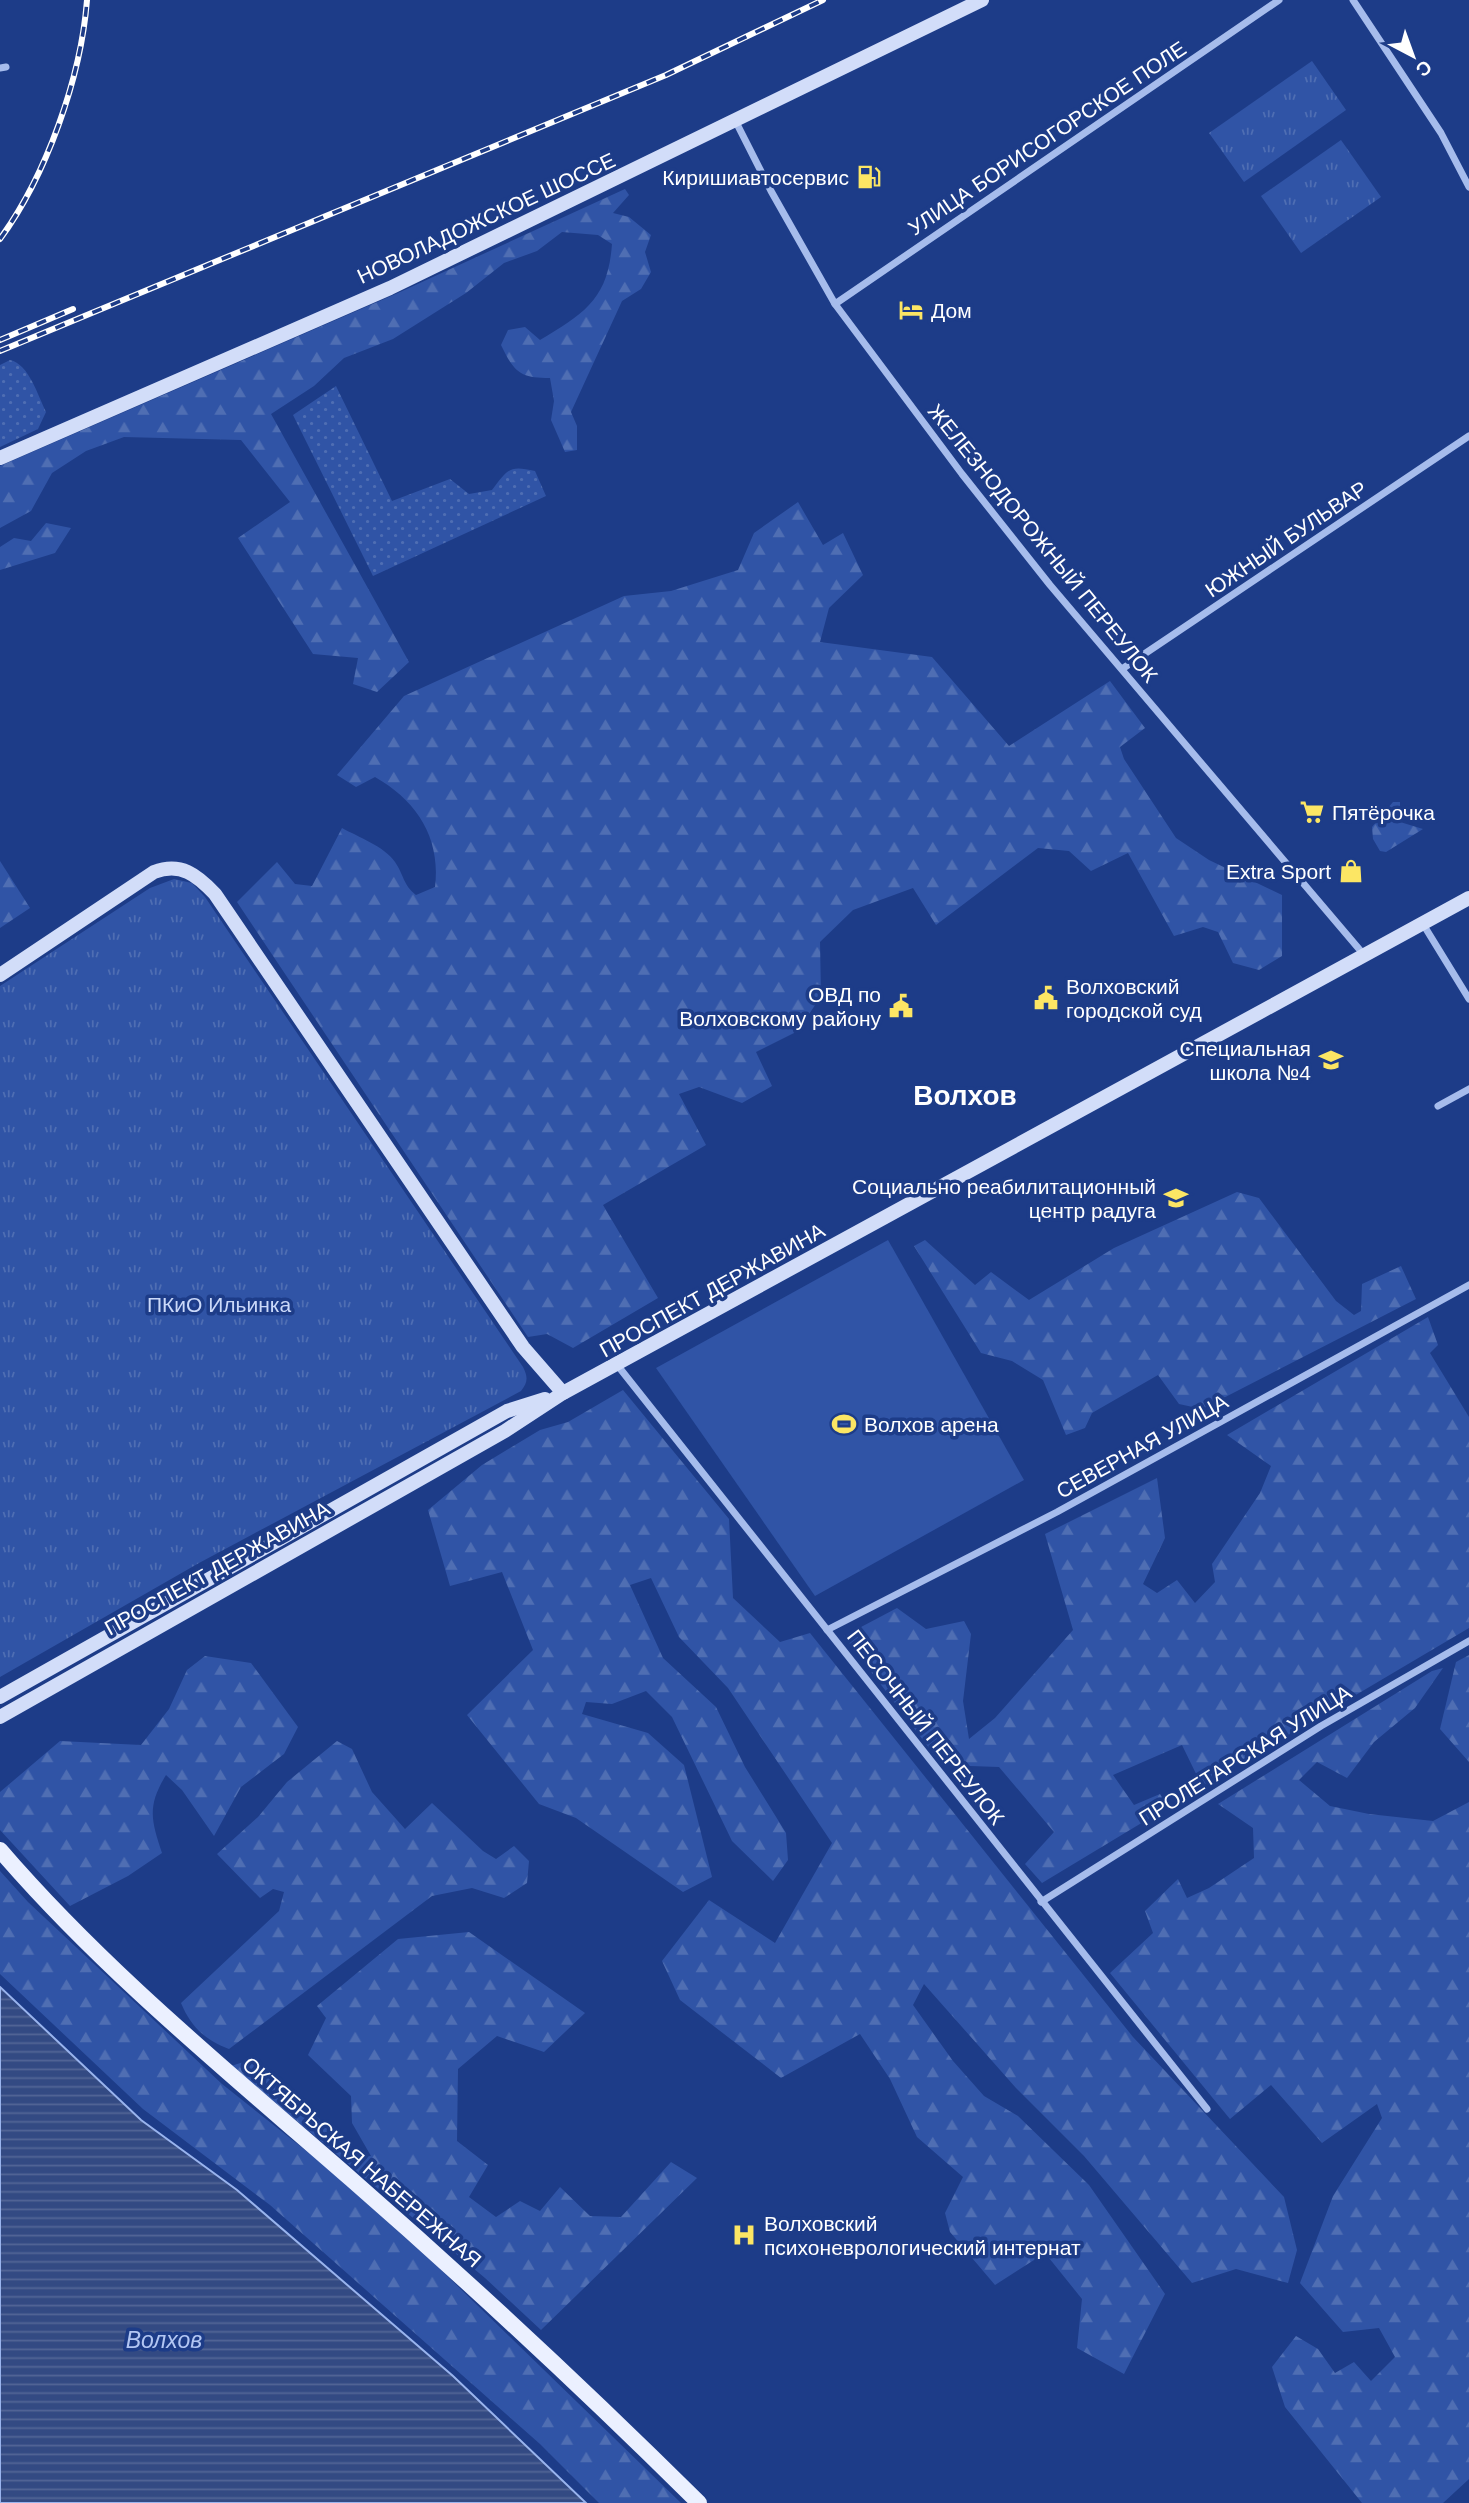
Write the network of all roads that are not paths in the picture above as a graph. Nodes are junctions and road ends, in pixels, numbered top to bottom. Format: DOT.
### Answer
graph roads {
  1 [pos="982,0"];
  2 [pos="1279,0"];
  3 [pos="1353,0"];
  4 [pos="736,122"];
  5 [pos="1469,187"];
  6 [pos="835,304"];
  7 [pos="1469,436"];
  8 [pos="0,458"];
  9 [pos="1122,670"];
  10 [pos="1469,898"];
  11 [pos="1423,924"];
  12 [pos="1365,956"];
  13 [pos="0,975"];
  14 [pos="1469,999"];
  15 [pos="1469,1089"];
  16 [pos="1438,1106"];
  17 [pos="1469,1285"];
  18 [pos="618,1366"];
  19 [pos="563,1393"];
  20 [pos="827,1630"];
  21 [pos="1469,1641"];
  22 [pos="0,1697"];
  23 [pos="0,1717"];
  24 [pos="0,1850"];
  25 [pos="1041,1902"];
  26 [pos="1207,2109"];
  27 [pos="699,2503"];
  1 -- 4 [label="main road, НОВОЛАДОЖСКОЕ ШОССЕ"];
  2 -- 6 [label="street, УЛИЦА БОРИСОГОРСКОЕ ПОЛЕ"];
  3 -- 5 [label="street"];
  4 -- 6 [label="street, ЖЕЛЕЗНОДОРОЖНЫЙ ПЕРЕУЛОК"];
  4 -- 8 [label="main road, НОВОЛАДОЖСКОЕ ШОССЕ"];
  6 -- 9 [label="street, ЖЕЛЕЗНОДОРОЖНЫЙ ПЕРЕУЛОК"];
  7 -- 9 [label="street, ЮЖНЫЙ БУЛЬВАР"];
  9 -- 12 [label="street, ЖЕЛЕЗНОДОРОЖНЫЙ ПЕРЕУЛОК"];
  10 -- 11 [label="main road, ПРОСПЕКТ ДЕРЖАВИНА"];
  11 -- 12 [label="main road, ПРОСПЕКТ ДЕРЖАВИНА"];
  11 -- 14 [label="street"];
  12 -- 18 [label="main road, ПРОСПЕКТ ДЕРЖАВИНА"];
  13 -- 19 [label="main road"];
  15 -- 16 [label="street"];
  17 -- 20 [label="street, СЕВЕРНАЯ УЛИЦА"];
  18 -- 19 [label="main road, ПРОСПЕКТ ДЕРЖАВИНА"];
  18 -- 20 [label="street, ПЕСОЧНЫЙ ПЕРЕУЛОК"];
  19 -- 22 [label="main road, ПРОСПЕКТ ДЕРЖАВИНА"];
  19 -- 23 [label="main road, ПРОСПЕКТ ДЕРЖАВИНА"];
  20 -- 25 [label="street, ПЕСОЧНЫЙ ПЕРЕУЛОК"];
  21 -- 25 [label="street, ПРОЛЕТАРСКАЯ УЛИЦА"];
  24 -- 27 [label="main road, ОКТЯБРЬСКАЯ НАБЕРЕЖНАЯ"];
  25 -- 26 [label="street, ПЕСОЧНЫЙ ПЕРЕУЛОК"];
}
